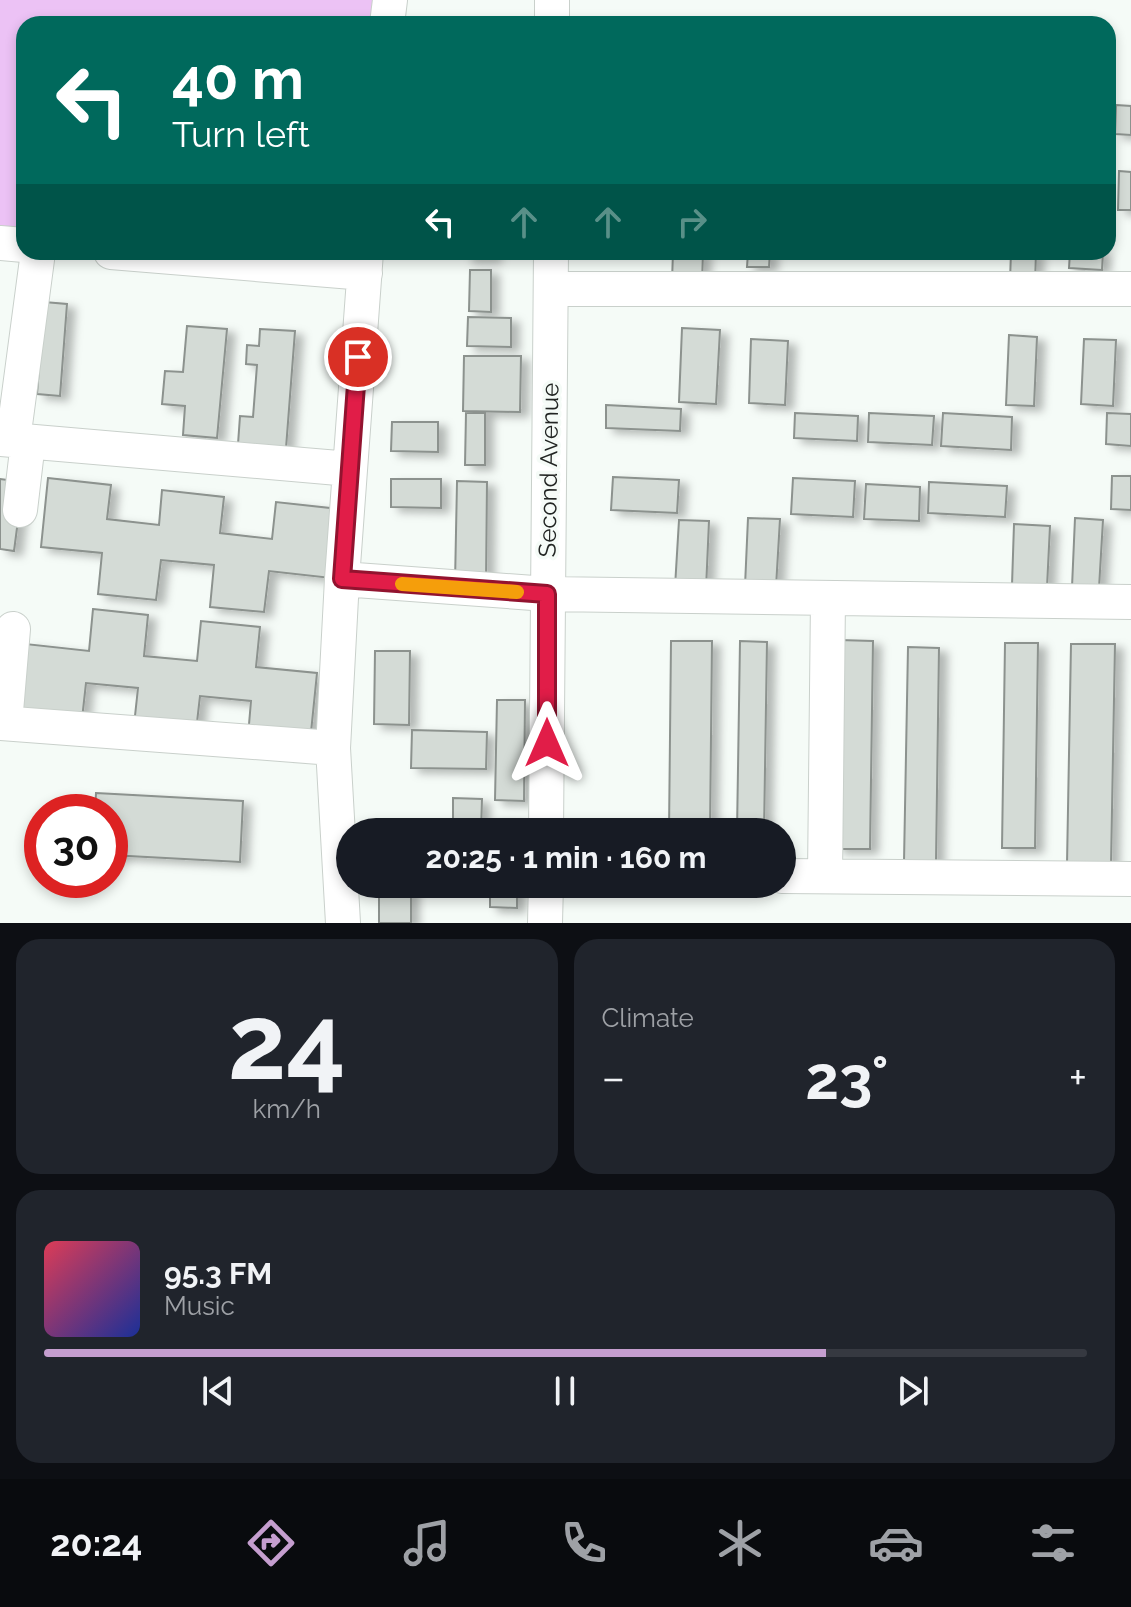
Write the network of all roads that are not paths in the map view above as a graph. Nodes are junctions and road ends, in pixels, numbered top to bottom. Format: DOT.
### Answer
graph roads {
  1 [pos="37,260"];
  2 [pos="315,260"];
  3 [pos="551,260"];
  4 [pos="366,262"];
  5 [pos="551,289"];
  6 [pos="1131,289"];
  7 [pos="14,440"];
  8 [pos="350,469"];
  9 [pos="20,510"];
  10 [pos="342,579"];
  11 [pos="547,594"];
  12 [pos="828,598"];
  13 [pos="1131,602"];
  14 [pos="13,629"];
  15 [pos="2,723"];
  16 [pos="333,748"];
  17 [pos="546,818"];
  18 [pos="796,876"];
  19 [pos="825,876"];
  20 [pos="1131,879"];
  21 [pos="546,898"];
  22 [pos="343,923"];
  23 [pos="545,923"];
  1 -- 7 [label="street"];
  2 -- 4 [label="street"];
  3 -- 5 [label="street, Second Avenue"];
  4 -- 8 [label="street"];
  5 -- 6 [label="street"];
  5 -- 11 [label="street, Second Avenue"];
  7 -- 8 [label="street"];
  7 -- 9 [label="street"];
  8 -- 10 [label="street"];
  10 -- 11 [label="street"];
  10 -- 16 [label="street"];
  11 -- 12 [label="street"];
  11 -- 17 [label="street, Second Avenue"];
  12 -- 13 [label="street"];
  12 -- 19 [label="street"];
  14 -- 15 [label="street"];
  15 -- 16 [label="street"];
  16 -- 22 [label="street"];
  18 -- 19 [label="street"];
  19 -- 20 [label="street"];
  21 -- 23 [label="street"];
}
